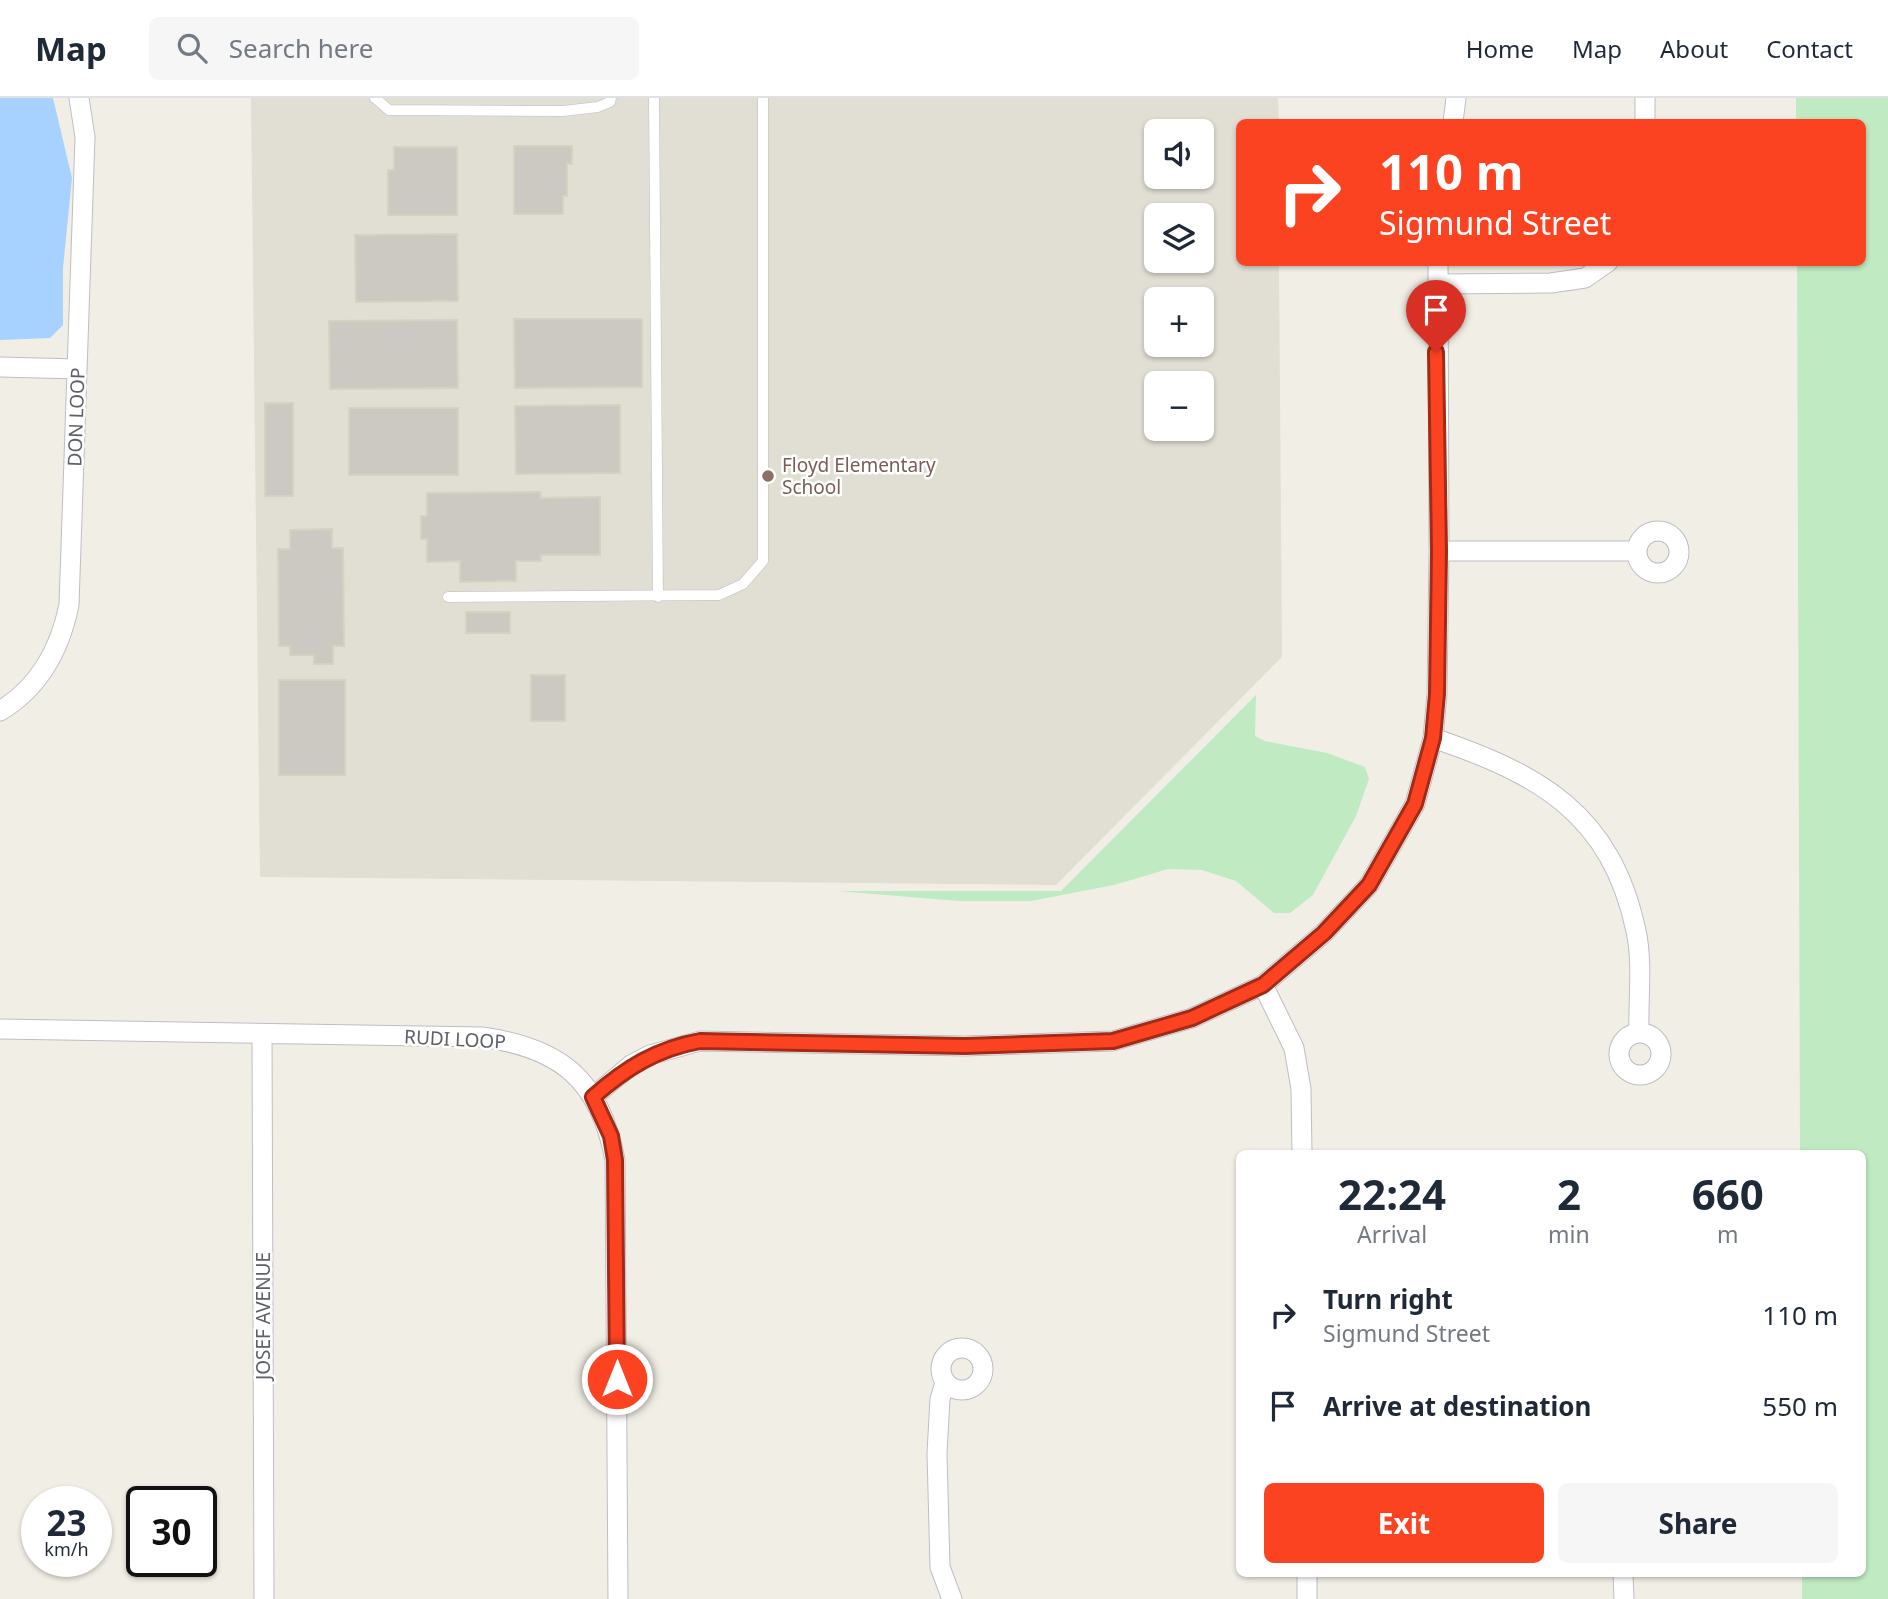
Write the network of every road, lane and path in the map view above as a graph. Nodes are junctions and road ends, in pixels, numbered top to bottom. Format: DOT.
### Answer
graph roads {
  1 [pos="79,98"];
  2 [pos="375,98"];
  3 [pos="611,98"];
  4 [pos="654,98"];
  5 [pos="762,98"];
  6 [pos="1456,98"];
  7 [pos="1645,98"];
  8 [pos="1453,119"];
  9 [pos="1645,119"];
  10 [pos="1438,266"];
  11 [pos="1602,266"];
  12 [pos="1438,284"];
  13 [pos="0,366"];
  14 [pos="77,369"];
  15 [pos="1439,551"];
  16 [pos="1637,551"];
  17 [pos="448,597"];
  18 [pos="658,597"];
  19 [pos="0,711"];
  20 [pos="1433,738"];
  21 [pos="1263,985"];
  22 [pos="0,1029"];
  23 [pos="1639,1032"];
  24 [pos="262,1034"];
  25 [pos="593,1097"];
  26 [pos="1302,1150"];
  27 [pos="945,1383"];
  28 [pos="1307,1577"];
  29 [pos="1623,1577"];
  30 [pos="264,1599"];
  31 [pos="618,1599"];
  32 [pos="952,1599"];
  33 [pos="1307,1599"];
  34 [pos="1623,1599"];
  1 -- 14 [label="street, DON LOOP"];
  2 -- 3 [label="lane"];
  4 -- 18 [label="lane"];
  5 -- 18 [label="lane"];
  6 -- 8 [label="street"];
  7 -- 9 [label="street"];
  10 -- 12 [label="street"];
  11 -- 12 [label="street"];
  12 -- 15 [label="street"];
  13 -- 14 [label="street"];
  14 -- 19 [label="street, DON LOOP"];
  15 -- 16 [label="street"];
  15 -- 20 [label="street"];
  17 -- 18 [label="lane"];
  20 -- 21 [label="street"];
  20 -- 23 [label="street"];
  21 -- 25 [label="street"];
  21 -- 26 [label="street"];
  22 -- 24 [label="street, RUDI LOOP"];
  24 -- 25 [label="street, RUDI LOOP"];
  24 -- 30 [label="street, JOSEF AVENUE"];
  25 -- 31 [label="street, RUDI LOOP"];
  27 -- 32 [label="street"];
  28 -- 33 [label="street"];
  29 -- 34 [label="street"];
}
